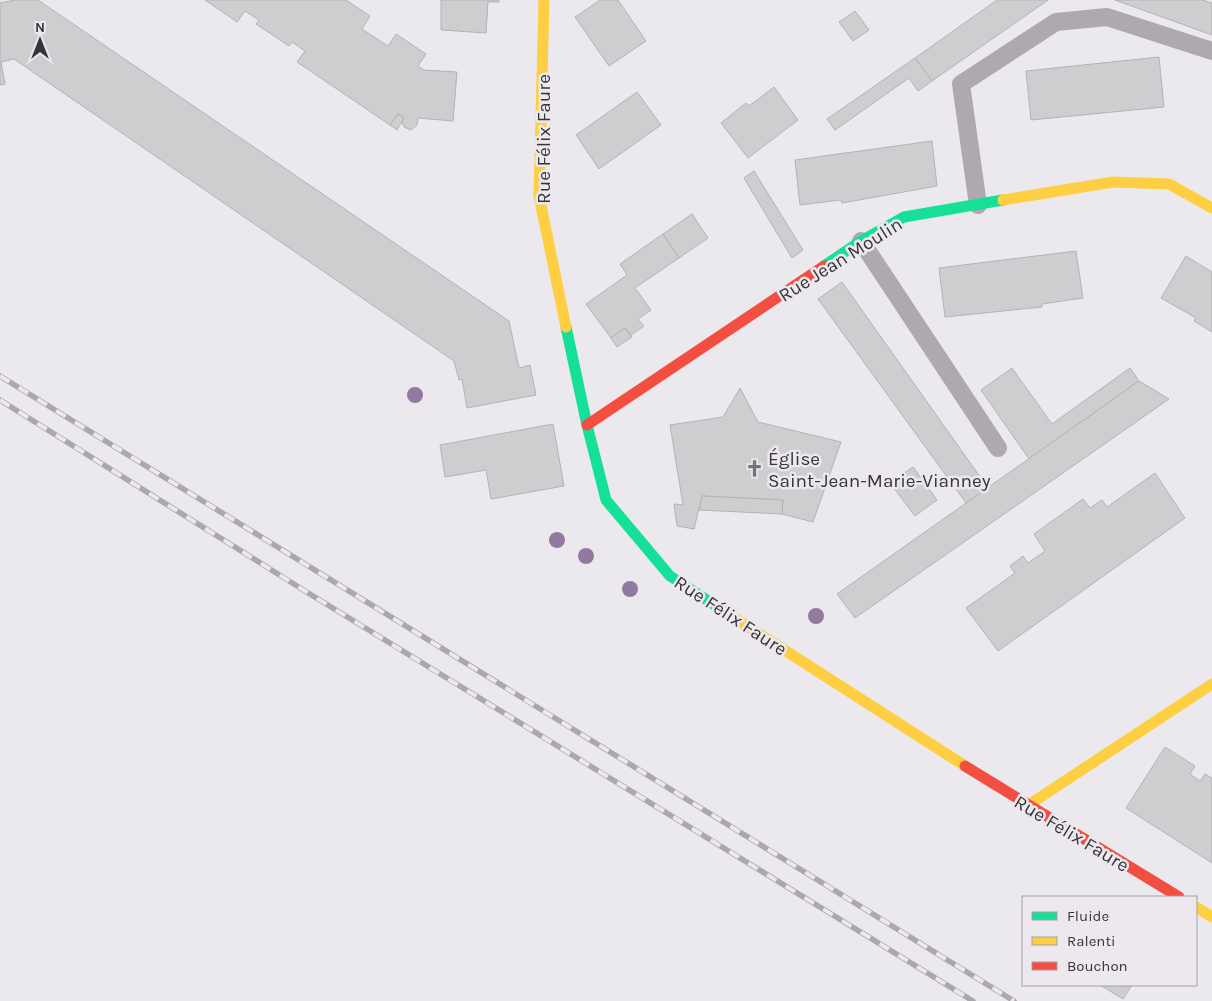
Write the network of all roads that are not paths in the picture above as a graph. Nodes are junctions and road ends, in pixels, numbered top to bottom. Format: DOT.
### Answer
graph roads {
  1 [pos="544,0"];
  2 [pos="1212,51"];
  3 [pos="978,205"];
  4 [pos="1212,208"];
  5 [pos="861,241"];
  6 [pos="587,425"];
  7 [pos="998,448"];
  8 [pos="1212,684"];
  9 [pos="1027,806"];
  10 [pos="1177,896"];
  11 [pos="1197,908"];
  12 [pos="1212,917"];
  1 -- 6 [label="street, Rue Félix Faure"];
  2 -- 3 [label="lane"];
  3 -- 4 [label="street, Rue Jean Moulin"];
  3 -- 5 [label="street, Rue Jean Moulin"];
  5 -- 6 [label="street, Rue Jean Moulin"];
  5 -- 7 [label="lane"];
  6 -- 9 [label="street, Rue Félix Faure"];
  8 -- 9 [label="street"];
  9 -- 10 [label="street, Rue Félix Faure"];
  11 -- 12 [label="street"];
}
